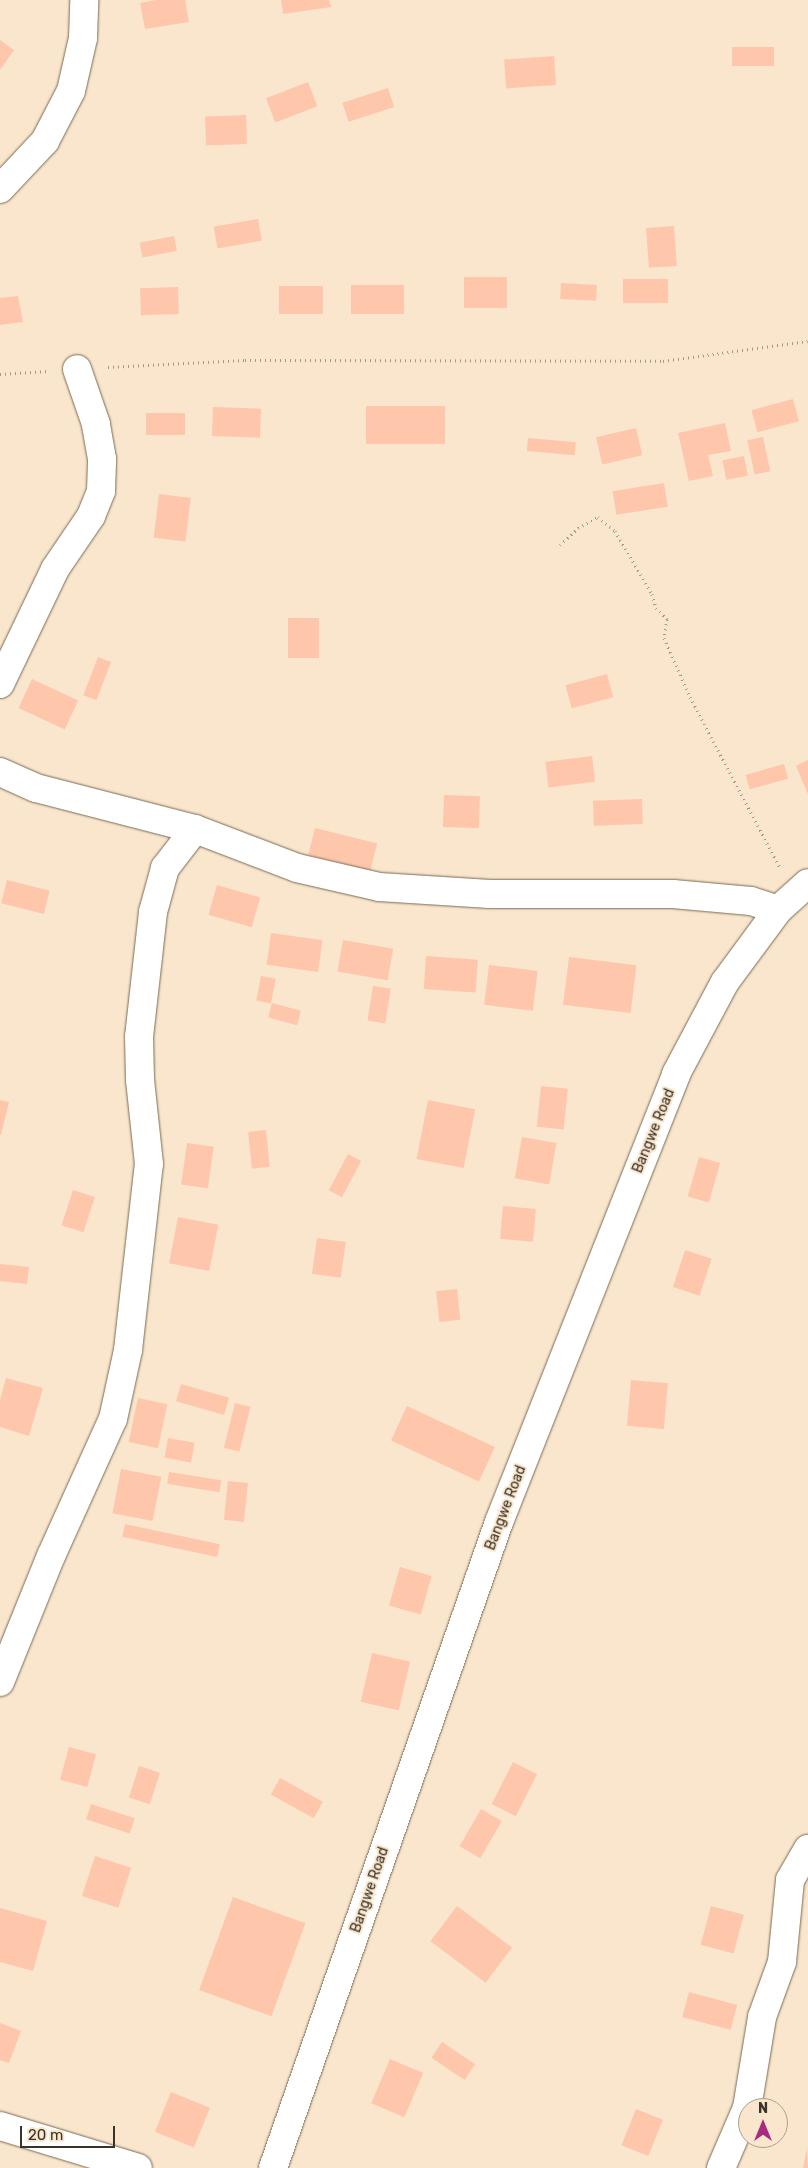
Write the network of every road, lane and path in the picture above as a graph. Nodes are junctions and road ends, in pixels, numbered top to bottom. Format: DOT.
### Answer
graph roads {
  1 [pos="84,0"];
  2 [pos="0,189"];
  3 [pos="808,340"];
  4 [pos="77,369"];
  5 [pos="0,374"];
  6 [pos="560,545"];
  7 [pos="0,684"];
  8 [pos="0,772"];
  9 [pos="195,829"];
  10 [pos="794,895"];
  11 [pos="0,1682"];
  12 [pos="808,1849"];
  13 [pos="0,2126"];
  14 [pos="138,2168"];
  15 [pos="273,2168"];
  16 [pos="721,2168"];
  1 -- 2 [label="street"];
  3 -- 4 [label="path"];
  4 -- 5 [label="path"];
  4 -- 7 [label="street"];
  6 -- 10 [label="path"];
  8 -- 9 [label="street"];
  9 -- 10 [label="street"];
  9 -- 11 [label="street"];
  10 -- 15 [label="street, Bangwe Road"];
  12 -- 16 [label="street"];
  13 -- 14 [label="street"];
}
